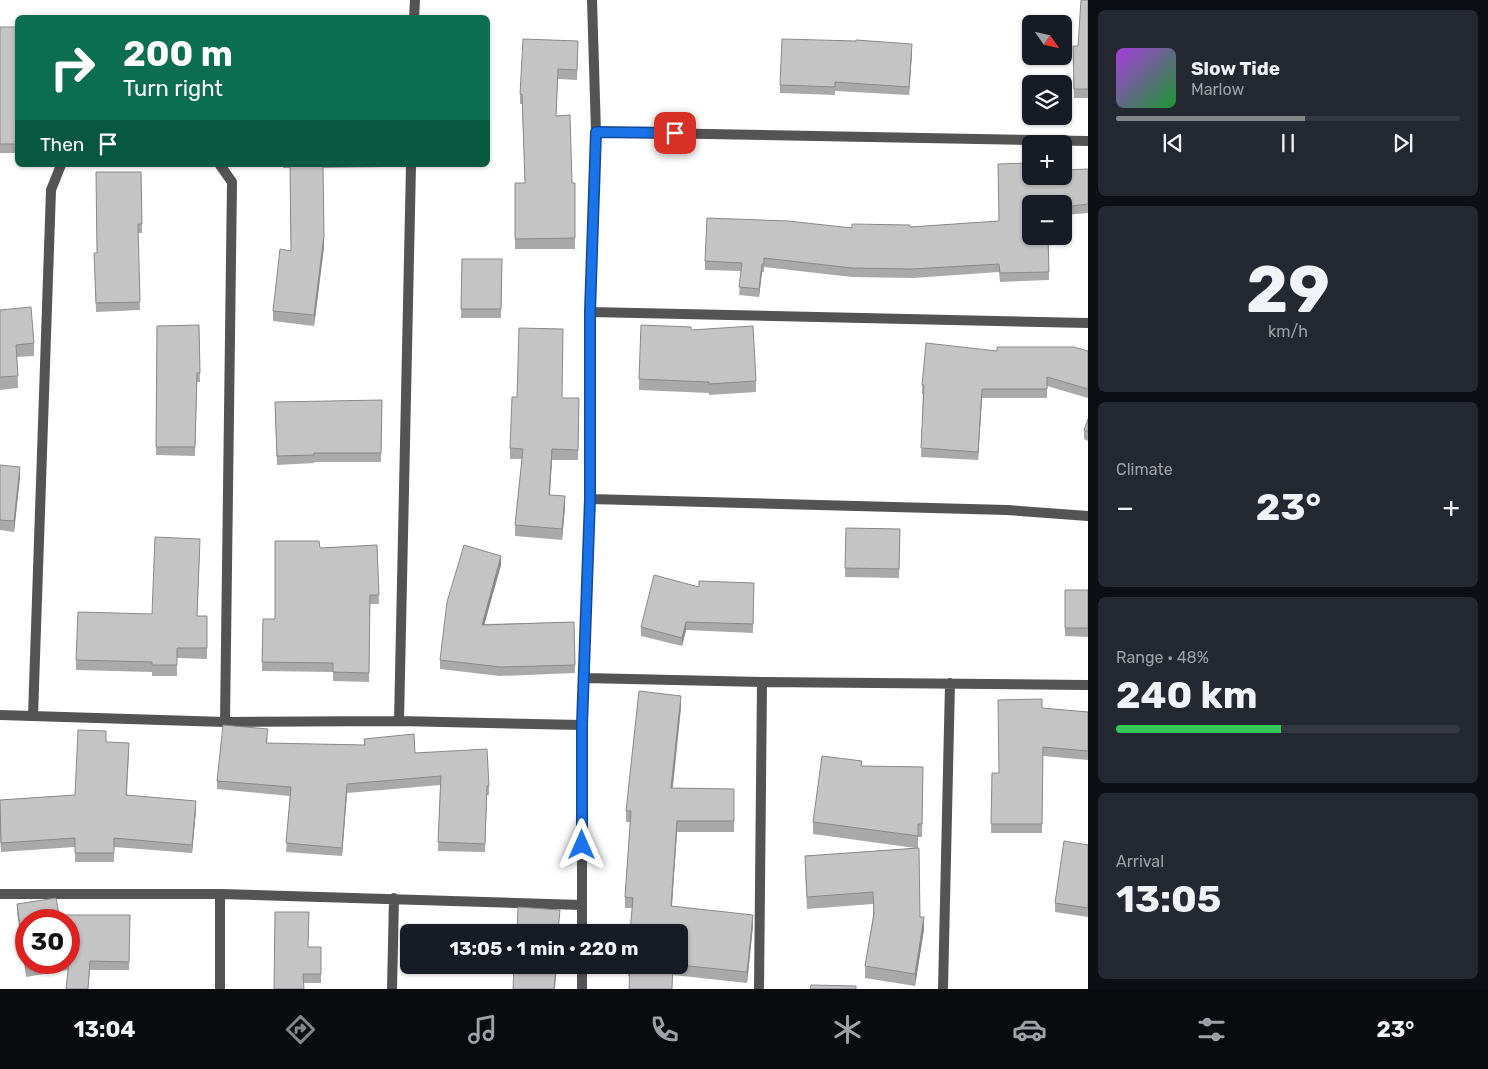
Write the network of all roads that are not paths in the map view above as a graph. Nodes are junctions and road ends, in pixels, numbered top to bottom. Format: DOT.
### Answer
graph roads {
  1 [pos="415,0"];
  2 [pos="592,0"];
  3 [pos="414,15"];
  4 [pos="596,132"];
  5 [pos="1088,141"];
  6 [pos="60,167"];
  7 [pos="221,167"];
  8 [pos="411,167"];
  9 [pos="590,312"];
  10 [pos="1088,323"];
  11 [pos="590,499"];
  12 [pos="1088,516"];
  13 [pos="585,678"];
  14 [pos="762,682"];
  15 [pos="950,683"];
  16 [pos="1088,685"];
  17 [pos="0,715"];
  18 [pos="34,716"];
  19 [pos="400,721"];
  20 [pos="225,722"];
  21 [pos="582,725"];
  22 [pos="0,894"];
  23 [pos="220,894"];
  24 [pos="394,898"];
  25 [pos="582,905"];
  26 [pos="582,924"];
  27 [pos="582,974"];
  28 [pos="220,989"];
  29 [pos="392,989"];
  30 [pos="582,989"];
  31 [pos="759,989"];
  32 [pos="943,989"];
  1 -- 3 [label="street"];
  2 -- 4 [label="street"];
  4 -- 5 [label="street"];
  4 -- 9 [label="street"];
  6 -- 18 [label="street"];
  7 -- 20 [label="street"];
  8 -- 19 [label="street"];
  9 -- 10 [label="street"];
  9 -- 11 [label="street"];
  11 -- 12 [label="street"];
  11 -- 13 [label="street"];
  13 -- 14 [label="street"];
  13 -- 21 [label="street"];
  14 -- 15 [label="street"];
  14 -- 31 [label="street"];
  15 -- 16 [label="street"];
  15 -- 32 [label="street"];
  17 -- 18 [label="street"];
  18 -- 20 [label="street"];
  19 -- 20 [label="street"];
  19 -- 21 [label="street"];
  21 -- 25 [label="street"];
  22 -- 23 [label="street"];
  23 -- 24 [label="street"];
  23 -- 28 [label="street"];
  24 -- 25 [label="street"];
  24 -- 29 [label="street"];
  25 -- 26 [label="street"];
  27 -- 30 [label="street"];
}
